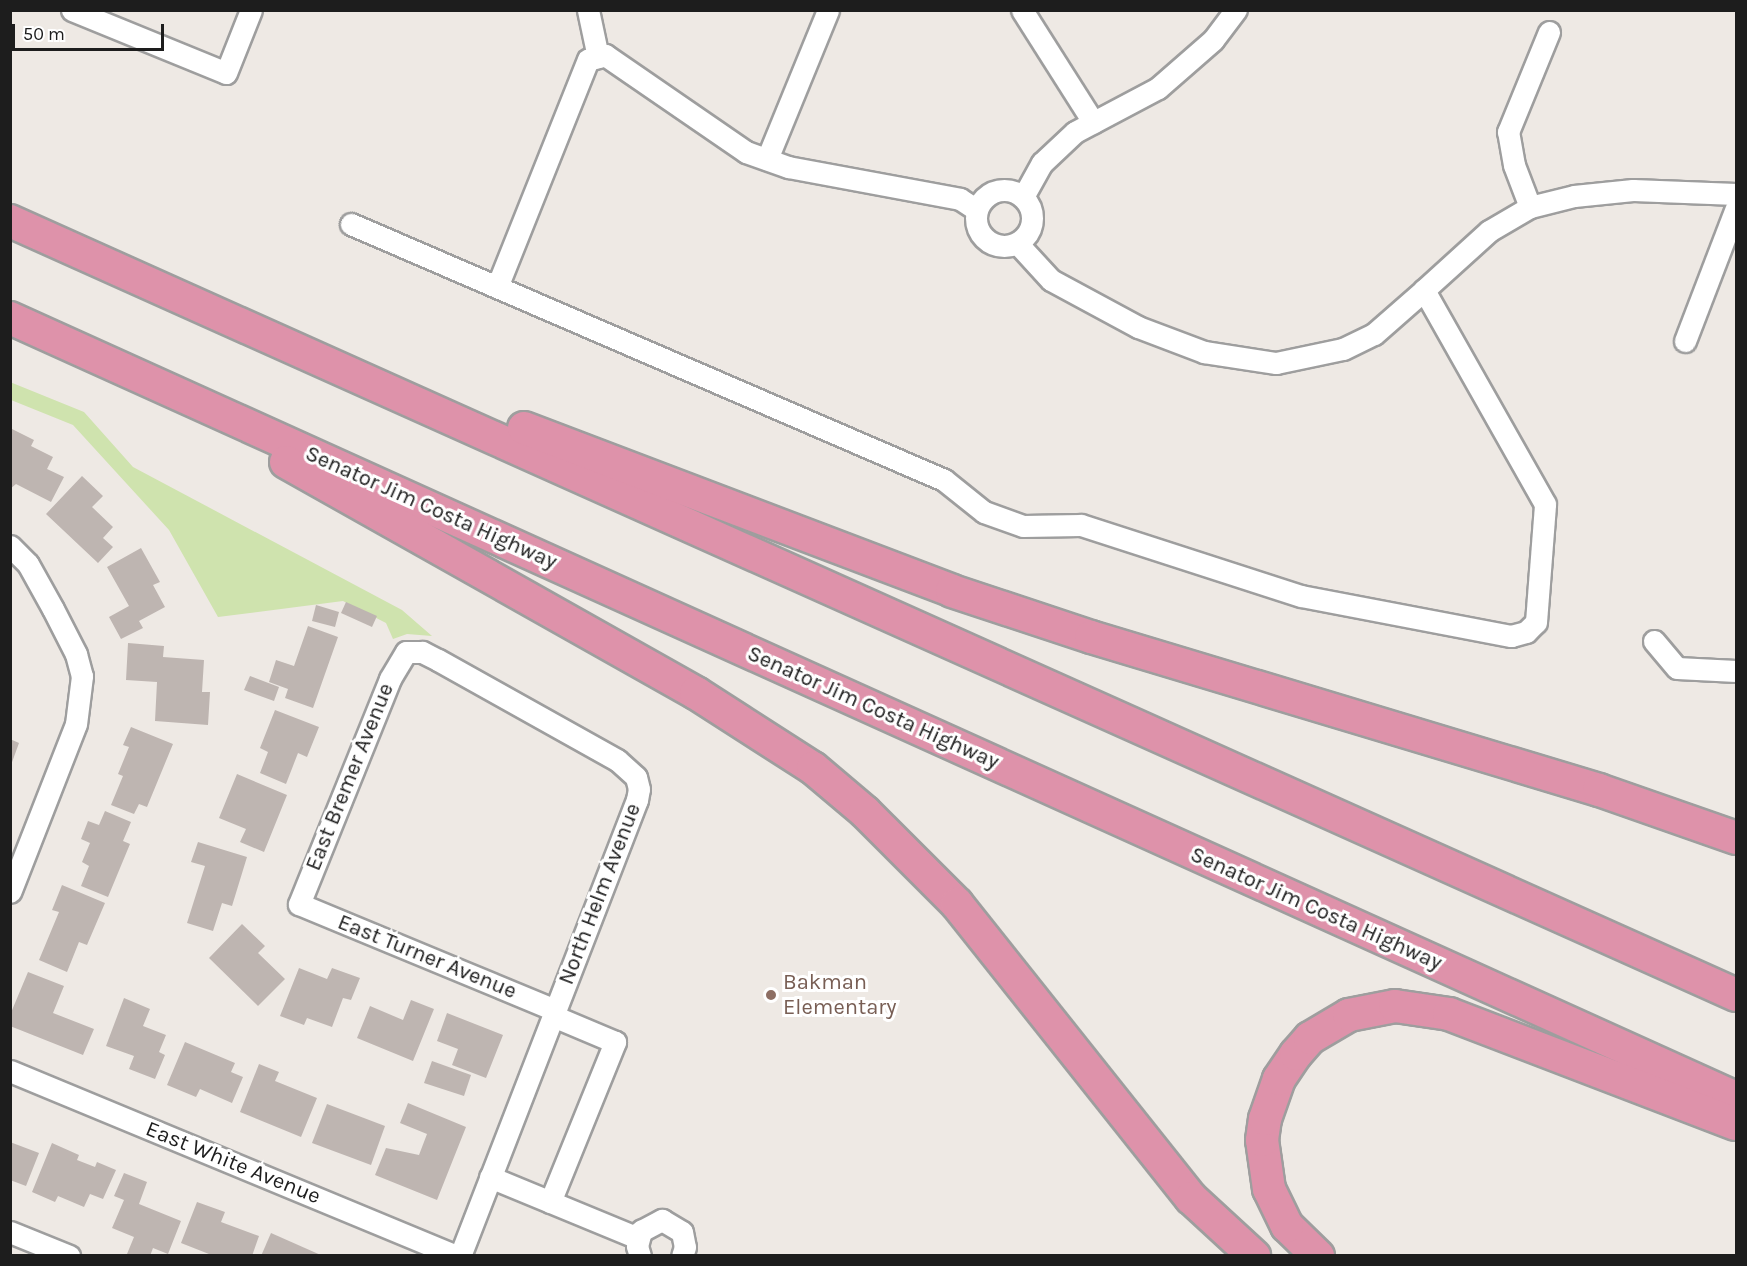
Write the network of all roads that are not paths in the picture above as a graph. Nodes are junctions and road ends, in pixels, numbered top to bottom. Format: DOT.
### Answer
graph roads {
  1 [pos="72,10"];
  2 [pos="251,10"];
  3 [pos="588,10"];
  4 [pos="828,10"];
  5 [pos="1022,10"];
  6 [pos="1236,10"];
  7 [pos="1549,32"];
  8 [pos="598,57"];
  9 [pos="1093,122"];
  10 [pos="767,159"];
  11 [pos="1737,194"];
  12 [pos="1023,197"];
  13 [pos="1530,207"];
  14 [pos="1737,208"];
  15 [pos="977,210"];
  16 [pos="10,221"];
  17 [pos="351,224"];
  18 [pos="1017,243"];
  19 [pos="142,280"];
  20 [pos="497,287"];
  21 [pos="1424,290"];
  22 [pos="10,318"];
  23 [pos="1685,341"];
  24 [pos="104,360"];
  25 [pos="10,546"];
  26 [pos="1654,641"];
  27 [pos="406,652"];
  28 [pos="1737,671"];
  29 [pos="1737,838"];
  30 [pos="10,892"];
  31 [pos="299,904"];
  32 [pos="1737,995"];
  33 [pos="554,1013"];
  34 [pos="10,1071"];
  35 [pos="1737,1098"];
  36 [pos="1737,1124"];
  37 [pos="490,1177"];
  38 [pos="550,1202"];
  39 [pos="10,1232"];
  40 [pos="639,1247"];
  41 [pos="69,1256"];
  42 [pos="458,1256"];
  43 [pos="682,1256"];
  44 [pos="1254,1256"];
  45 [pos="1318,1256"];
  1 -- 2 [label="street"];
  3 -- 8 [label="street"];
  4 -- 10 [label="street"];
  5 -- 9 [label="street"];
  6 -- 9 [label="street"];
  7 -- 13 [label="street"];
  8 -- 10 [label="street"];
  8 -- 20 [label="street"];
  9 -- 12 [label="street"];
  10 -- 15 [label="street"];
  11 -- 13 [label="street"];
  12 -- 15 [label="street"];
  12 -- 18 [label="street"];
  13 -- 21 [label="street"];
  14 -- 23 [label="street"];
  15 -- 18 [label="street"];
  16 -- 19 [label="highway"];
  17 -- 20 [label="street"];
  18 -- 21 [label="street"];
  19 -- 29 [label="highway"];
  19 -- 32 [label="highway"];
  20 -- 21 [label="street"];
  22 -- 24 [label="highway, Senator Jim Costa Highway"];
  24 -- 35 [label="highway, Senator Jim Costa Highway"];
  24 -- 44 [label="highway"];
  25 -- 30 [label="street"];
  26 -- 28 [label="street"];
  27 -- 31 [label="street, East Bremer Avenue"];
  27 -- 33 [label="street, North Helm Avenue"];
  31 -- 33 [label="street, East Turner Avenue"];
  33 -- 37 [label="street, North Helm Avenue"];
  33 -- 38 [label="street, East Turner Avenue"];
  34 -- 42 [label="street, East White Avenue"];
  36 -- 45 [label="highway"];
  37 -- 38 [label="street"];
  37 -- 42 [label="street, North Helm Avenue"];
  38 -- 40 [label="street"];
  39 -- 41 [label="street"];
  40 -- 43 [label="street"];
}
